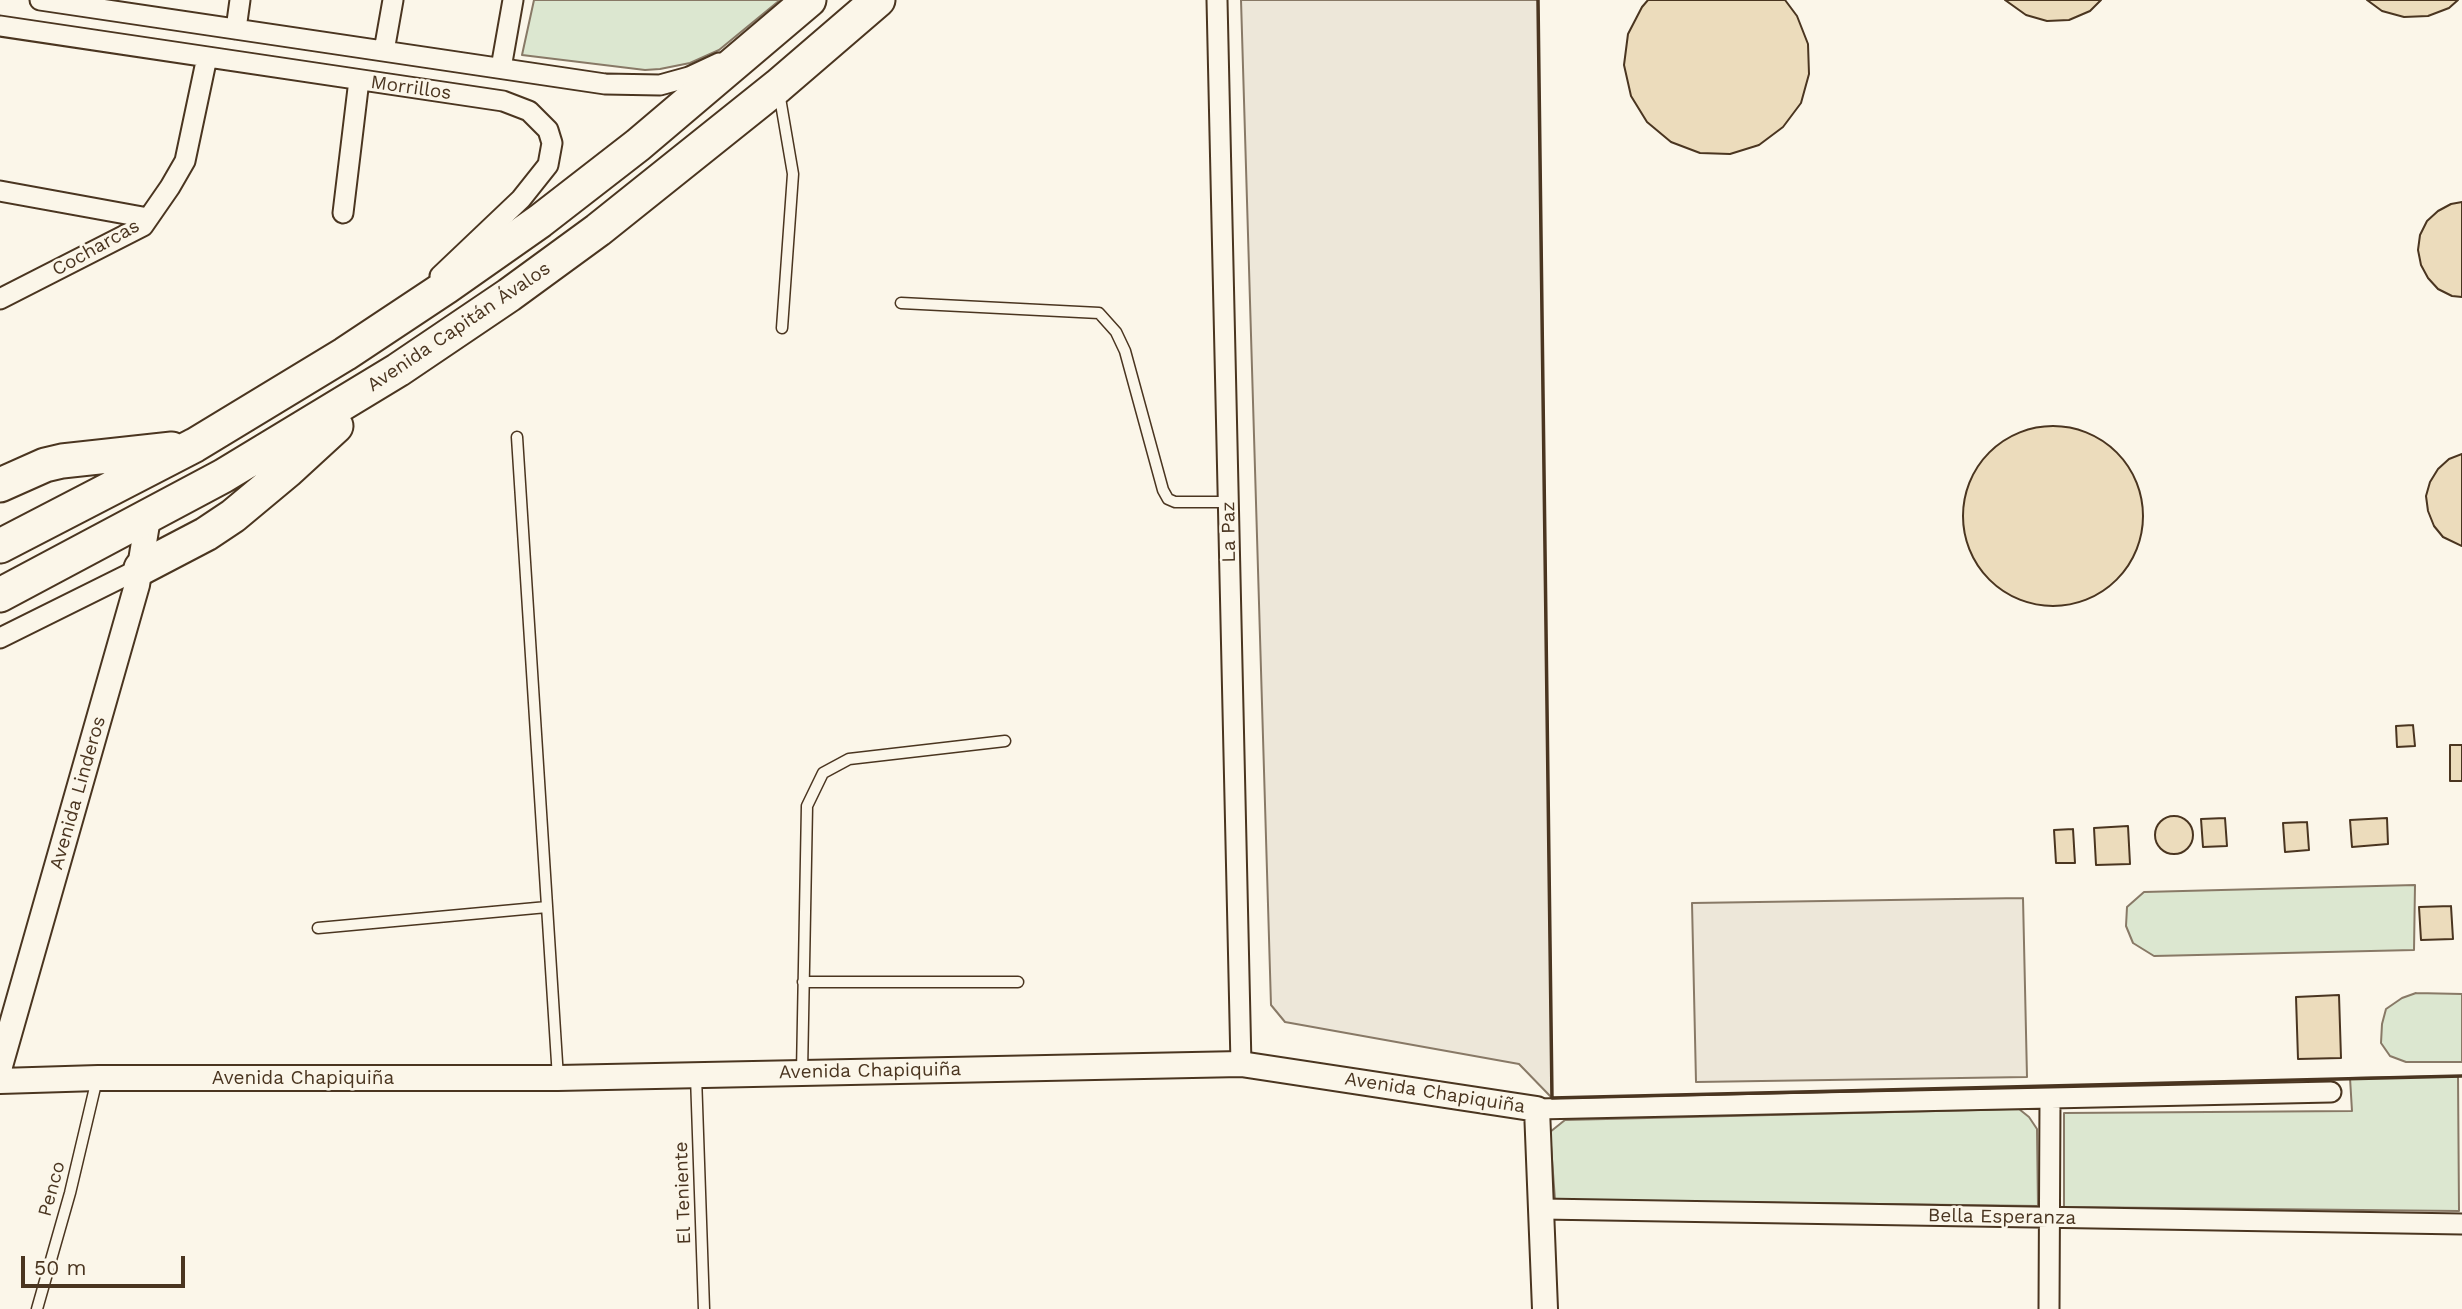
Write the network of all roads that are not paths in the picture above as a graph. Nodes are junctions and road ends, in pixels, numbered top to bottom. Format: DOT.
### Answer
graph roads {
  1 [pos="40,0"];
  2 [pos="240,0"];
  3 [pos="393,0"];
  4 [pos="513,0"];
  5 [pos="808,0"];
  6 [pos="878,0"];
  7 [pos="1217,0"];
  8 [pos="101,4"];
  9 [pos="0,26"];
  10 [pos="236,29"];
  11 [pos="768,34"];
  12 [pos="384,51"];
  13 [pos="207,57"];
  14 [pos="501,68"];
  15 [pos="359,80"];
  16 [pos="778,86"];
  17 [pos="0,191"];
  18 [pos="343,213"];
  19 [pos="148,218"];
  20 [pos="0,299"];
  21 [pos="901,303"];
  22 [pos="385,328"];
  23 [pos="782,328"];
  24 [pos="398,370"];
  25 [pos="517,438"];
  26 [pos="195,445"];
  27 [pos="0,485"];
  28 [pos="1228,502"];
  29 [pos="148,518"];
  30 [pos="0,546"];
  31 [pos="141,568"];
  32 [pos="0,596"];
  33 [pos="0,638"];
  34 [pos="1005,741"];
  35 [pos="547,907"];
  36 [pos="318,928"];
  37 [pos="803,982"];
  38 [pos="1018,982"];
  39 [pos="1241,1063"];
  40 [pos="0,1066"];
  41 [pos="802,1073"];
  42 [pos="696,1075"];
  43 [pos="98,1078"];
  44 [pos="558,1078"];
  45 [pos="0,1081"];
  46 [pos="2330,1092"];
  47 [pos="2050,1100"];
  48 [pos="1537,1109"];
  49 [pos="1542,1209"];
  50 [pos="2049,1217"];
  51 [pos="2462,1224"];
  52 [pos="37,1309"];
  53 [pos="704,1309"];
  54 [pos="1545,1309"];
  55 [pos="2049,1309"];
  1 -- 8 [label="street, Morrillos"];
  2 -- 10 [label="street"];
  3 -- 12 [label="street"];
  4 -- 14 [label="street"];
  5 -- 11 [label="highway, Avenida Capitán Ávalos"];
  6 -- 16 [label="highway, Avenida Capitán Ávalos"];
  7 -- 28 [label="street, La Paz"];
  8 -- 10 [label="street, Morrillos"];
  9 -- 13 [label="street, Morrillos"];
  10 -- 12 [label="street, Morrillos"];
  11 -- 14 [label="street, Morrillos"];
  11 -- 22 [label="highway, Avenida Capitán Ávalos"];
  12 -- 14 [label="street, Morrillos"];
  13 -- 15 [label="street, Morrillos"];
  13 -- 19 [label="street, Cocharcas"];
  15 -- 18 [label="street"];
  15 -- 22 [label="street, Morrillos"];
  16 -- 23 [label="lane"];
  16 -- 24 [label="highway, Avenida Capitán Ávalos"];
  17 -- 19 [label="street"];
  19 -- 20 [label="street, Cocharcas"];
  21 -- 28 [label="lane"];
  22 -- 26 [label="highway, Avenida Capitán Ávalos"];
  24 -- 29 [label="highway, Avenida Capitán Ávalos"];
  24 -- 31 [label="highway"];
  25 -- 35 [label="lane"];
  26 -- 27 [label="highway"];
  26 -- 29 [label="highway"];
  26 -- 30 [label="highway, Avenida Capitán Ávalos"];
  28 -- 39 [label="street, La Paz"];
  29 -- 31 [label="street, Avenida Linderos"];
  29 -- 32 [label="highway, Avenida Capitán Ávalos"];
  31 -- 33 [label="street"];
  31 -- 40 [label="street, Avenida Linderos"];
  34 -- 37 [label="lane"];
  35 -- 36 [label="lane"];
  35 -- 44 [label="lane"];
  37 -- 38 [label="lane"];
  37 -- 41 [label="lane"];
  39 -- 41 [label="street, Avenida Chapiquiña"];
  39 -- 48 [label="street, Avenida Chapiquiña"];
  41 -- 42 [label="street, Avenida Chapiquiña"];
  42 -- 44 [label="street, Avenida Chapiquiña"];
  42 -- 53 [label="lane, El Teniente"];
  43 -- 44 [label="street, Avenida Chapiquiña"];
  43 -- 45 [label="street, Avenida Chapiquiña"];
  43 -- 52 [label="lane, Penco"];
  46 -- 47 [label="street"];
  47 -- 48 [label="street"];
  47 -- 50 [label="street"];
  48 -- 49 [label="street, Avenida Chapiquiña"];
  49 -- 50 [label="street, Bella Esperanza"];
  49 -- 54 [label="street, Avenida Chapiquiña"];
  50 -- 51 [label="street, Bella Esperanza"];
  50 -- 55 [label="street"];
}
